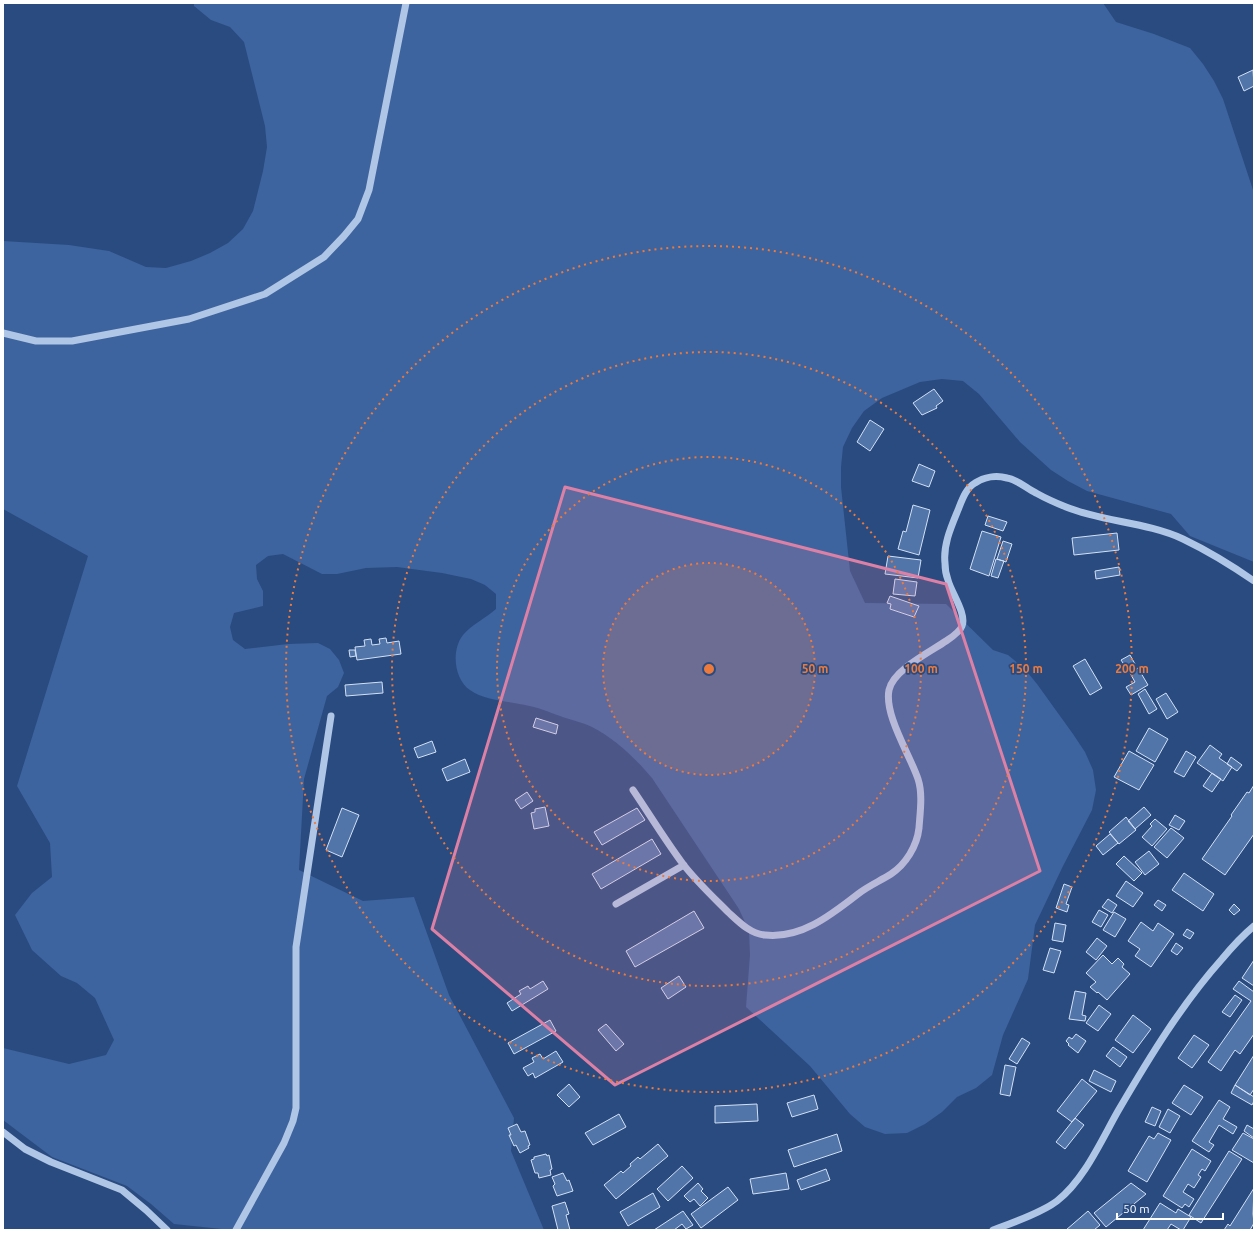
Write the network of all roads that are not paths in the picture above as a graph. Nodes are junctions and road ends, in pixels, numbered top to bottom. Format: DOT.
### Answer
graph roads {
  1 [pos="406,3"];
  2 [pos="3,333"];
  3 [pos="1254,581"];
  4 [pos="331,716"];
  5 [pos="633,790"];
  6 [pos="684,865"];
  7 [pos="616,904"];
  8 [pos="1254,926"];
  9 [pos="3,1132"];
  10 [pos="167,1230"];
  11 [pos="236,1230"];
  12 [pos="993,1230"];
  1 -- 2 [label="street"];
  3 -- 6 [label="street"];
  4 -- 11 [label="street"];
  5 -- 6 [label="street"];
  6 -- 7 [label="street"];
  8 -- 12 [label="street"];
  9 -- 10 [label="street"];
}
